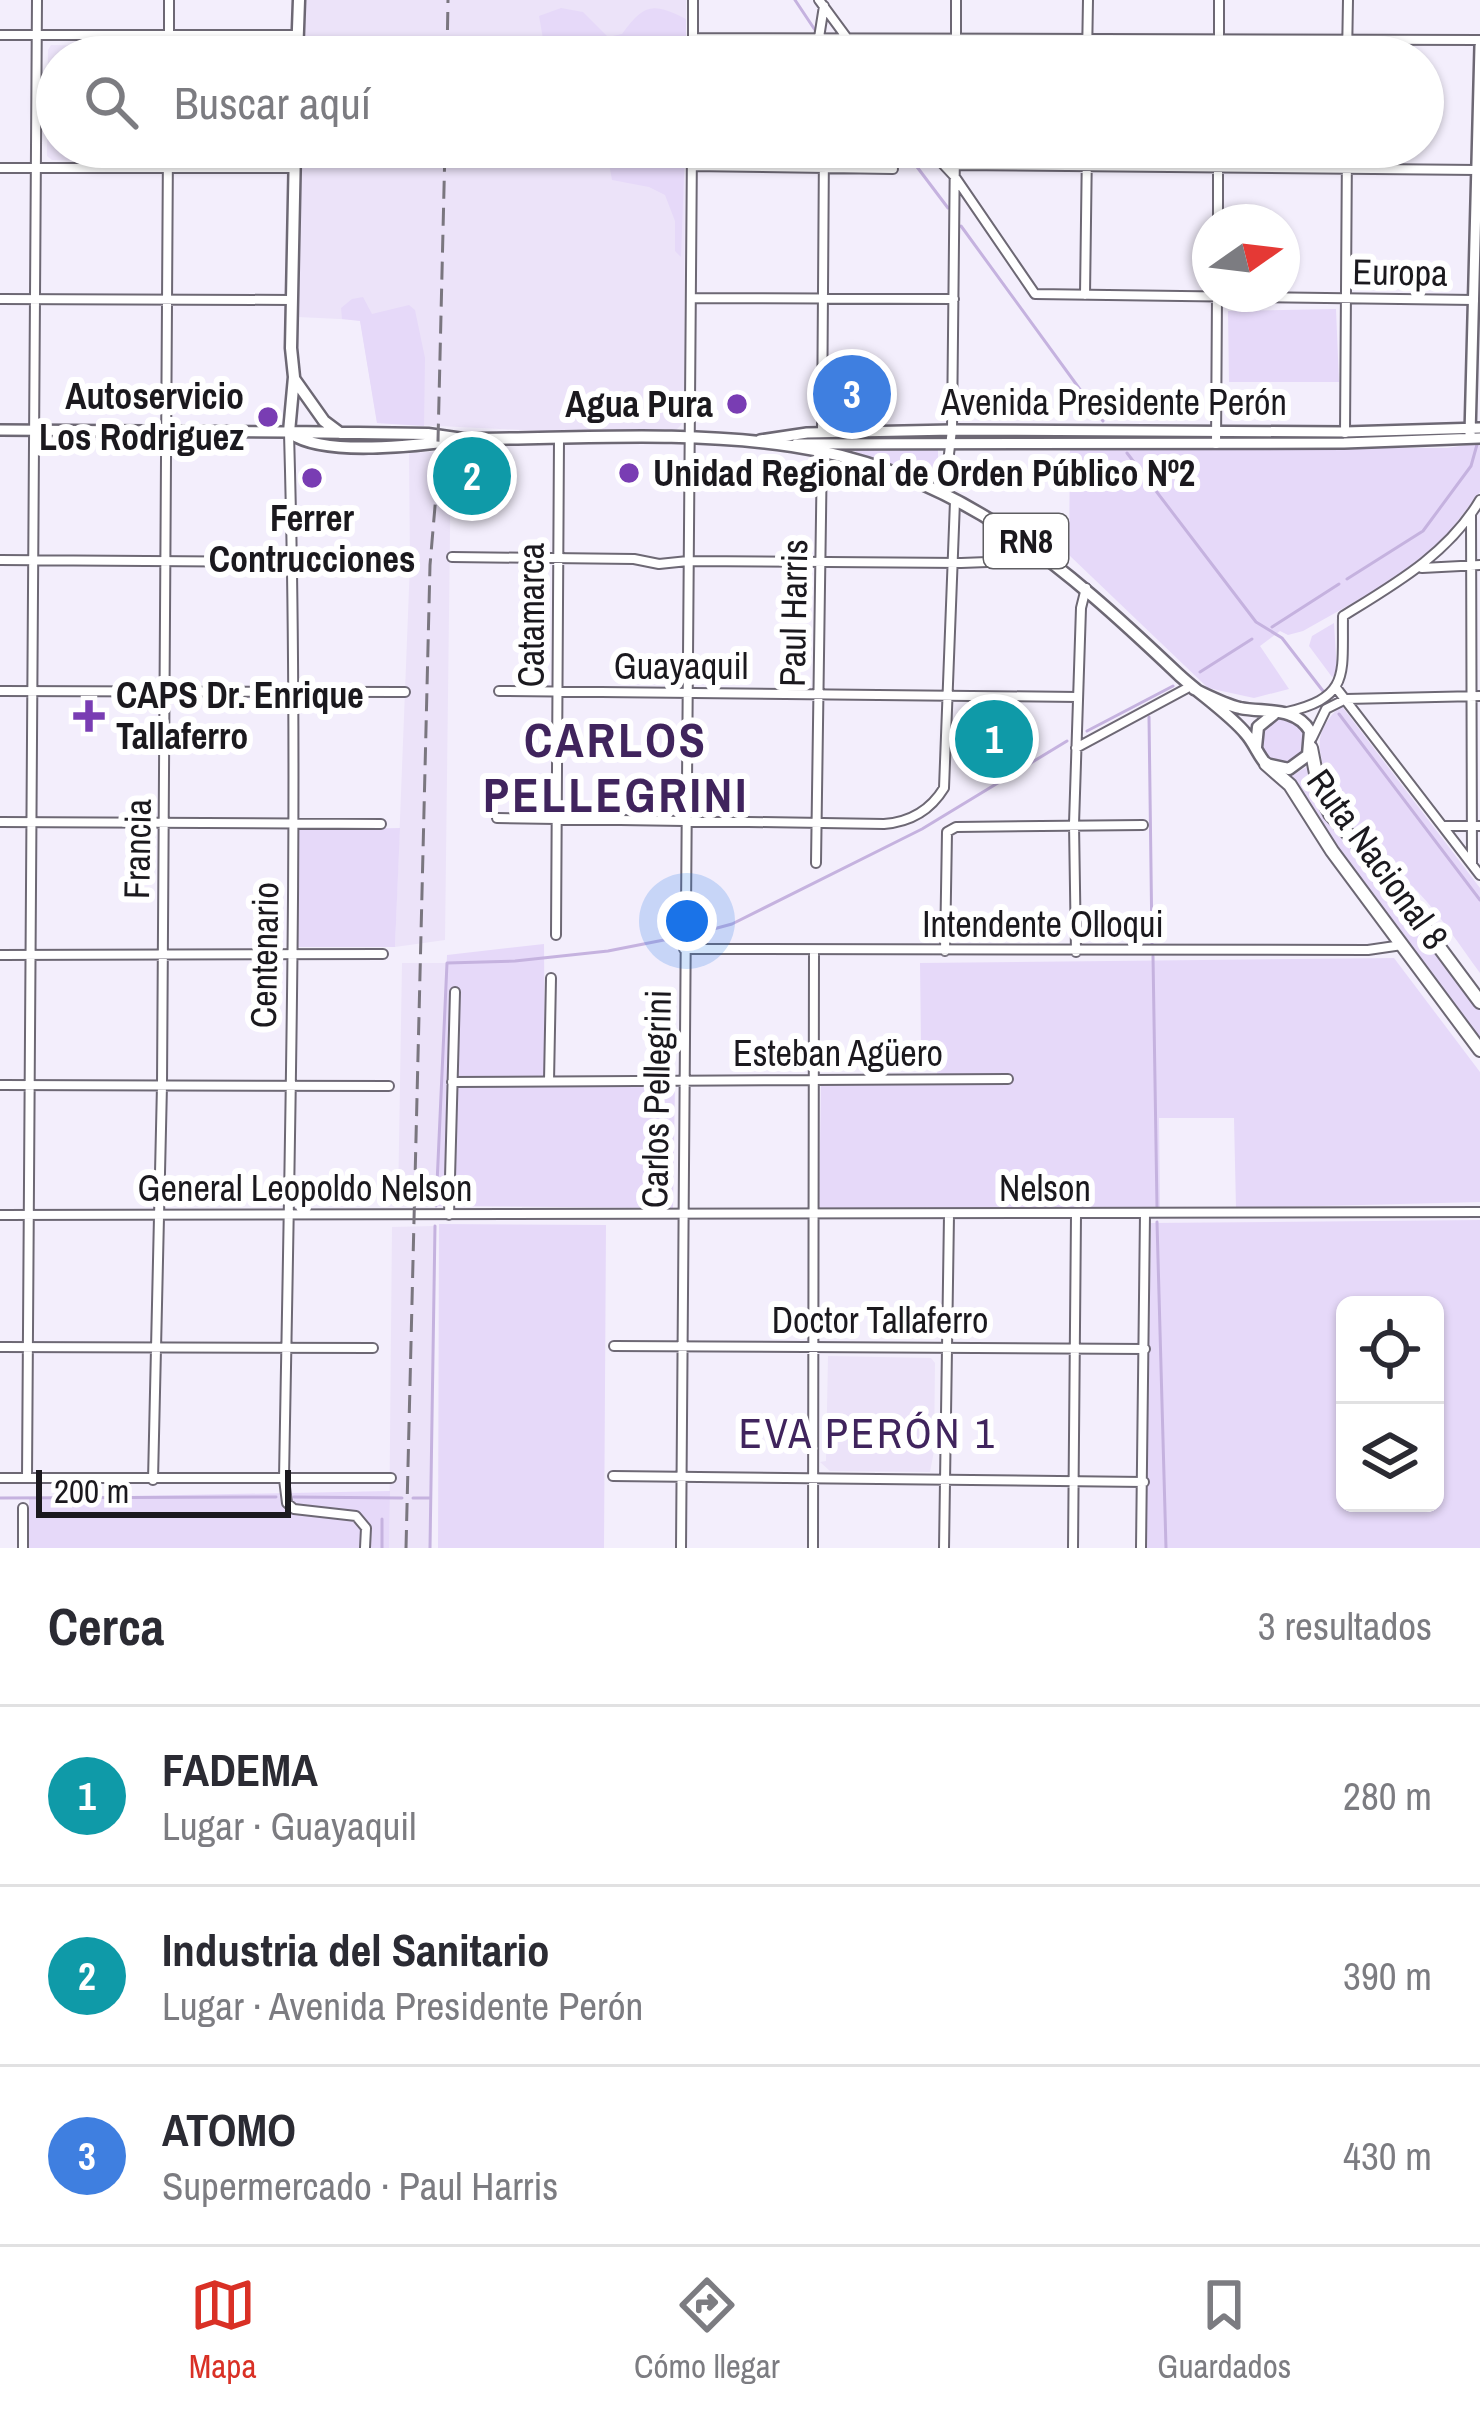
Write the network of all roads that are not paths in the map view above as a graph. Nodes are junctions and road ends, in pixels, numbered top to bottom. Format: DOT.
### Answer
graph roads {
  1 [pos="37,0"];
  2 [pos="169,0"];
  3 [pos="299,0"];
  4 [pos="693,0"];
  5 [pos="956,0"];
  6 [pos="1088,0"];
  7 [pos="1219,0"];
  8 [pos="1348,0"];
  9 [pos="822,2"];
  10 [pos="169,34"];
  11 [pos="0,35"];
  12 [pos="38,35"];
  13 [pos="298,35"];
  14 [pos="693,36"];
  15 [pos="820,36"];
  16 [pos="846,36"];
  17 [pos="956,36"];
  18 [pos="1088,36"];
  19 [pos="1219,36"];
  20 [pos="1348,36"];
  21 [pos="1444,42"];
  22 [pos="1480,43"];
  23 [pos="0,167"];
  24 [pos="36,167"];
  25 [pos="37,168"];
  26 [pos="168,168"];
  27 [pos="232,168"];
  28 [pos="692,168"];
  29 [pos="780,168"];
  30 [pos="946,168"];
  31 [pos="1054,168"];
  32 [pos="1087,168"];
  33 [pos="1218,168"];
  34 [pos="295,169"];
  35 [pos="824,169"];
  36 [pos="893,169"];
  37 [pos="1346,170"];
  38 [pos="1478,170"];
  39 [pos="955,171"];
  40 [pos="1218,204"];
  41 [pos="1085,295"];
  42 [pos="1192,296"];
  43 [pos="1300,297"];
  44 [pos="1346,297"];
  45 [pos="692,298"];
  46 [pos="823,298"];
  47 [pos="0,299"];
  48 [pos="35,299"];
  49 [pos="167,299"];
  50 [pos="954,299"];
  51 [pos="292,301"];
  52 [pos="1475,301"];
  53 [pos="1217,312"];
  54 [pos="291,348"];
  55 [pos="294,376"];
  56 [pos="0,430"];
  57 [pos="34,430"];
  58 [pos="952,430"];
  59 [pos="167,431"];
  60 [pos="290,432"];
  61 [pos="340,434"];
  62 [pos="1475,434"];
  63 [pos="1070,438"];
  64 [pos="1216,438"];
  65 [pos="1345,438"];
  66 [pos="463,439"];
  67 [pos="559,439"];
  68 [pos="689,439"];
  69 [pos="747,441"];
  70 [pos="822,442"];
  71 [pos="951,445"];
  72 [pos="949,498"];
  73 [pos="1480,500"];
  74 [pos="1471,515"];
  75 [pos="1041,551"];
  76 [pos="452,557"];
  77 [pos="558,559"];
  78 [pos="0,560"];
  79 [pos="33,560"];
  80 [pos="688,561"];
  81 [pos="820,561"];
  82 [pos="164,562"];
  83 [pos="293,562"];
  84 [pos="410,563"];
  85 [pos="954,563"];
  86 [pos="1476,566"];
  87 [pos="1420,568"];
  88 [pos="1086,587"];
  89 [pos="1193,688"];
  90 [pos="1337,689"];
  91 [pos="293,690"];
  92 [pos="0,691"];
  93 [pos="32,691"];
  94 [pos="165,691"];
  95 [pos="499,691"];
  96 [pos="405,692"];
  97 [pos="558,692"];
  98 [pos="686,692"];
  99 [pos="819,694"];
  100 [pos="949,695"];
  101 [pos="1476,696"];
  102 [pos="1078,697"];
  103 [pos="1346,700"];
  104 [pos="1281,713"];
  105 [pos="1312,744"];
  106 [pos="1076,748"];
  107 [pos="1256,751"];
  108 [pos="1266,764"];
  109 [pos="497,818"];
  110 [pos="556,818"];
  111 [pos="685,820"];
  112 [pos="0,822"];
  113 [pos="32,822"];
  114 [pos="165,822"];
  115 [pos="292,822"];
  116 [pos="818,822"];
  117 [pos="381,824"];
  118 [pos="1075,824"];
  119 [pos="1143,825"];
  120 [pos="1443,826"];
  121 [pos="1476,826"];
  122 [pos="816,863"];
  123 [pos="1472,865"];
  124 [pos="1480,875"];
  125 [pos="556,935"];
  126 [pos="1402,945"];
  127 [pos="684,949"];
  128 [pos="945,951"];
  129 [pos="814,952"];
  130 [pos="1076,952"];
  131 [pos="162,954"];
  132 [pos="292,954"];
  133 [pos="383,954"];
  134 [pos="0,955"];
  135 [pos="31,955"];
  136 [pos="551,978"];
  137 [pos="455,992"];
  138 [pos="1480,1002"];
  139 [pos="1480,1050"];
  140 [pos="1008,1079"];
  141 [pos="682,1080"];
  142 [pos="814,1080"];
  143 [pos="550,1081"];
  144 [pos="452,1082"];
  145 [pos="29,1084"];
  146 [pos="0,1085"];
  147 [pos="162,1085"];
  148 [pos="290,1085"];
  149 [pos="389,1086"];
  150 [pos="1480,1212"];
  151 [pos="159,1214"];
  152 [pos="288,1214"];
  153 [pos="1145,1214"];
  154 [pos="0,1215"];
  155 [pos="28,1215"];
  156 [pos="449,1215"];
  157 [pos="610,1215"];
  158 [pos="682,1215"];
  159 [pos="815,1215"];
  160 [pos="949,1215"];
  161 [pos="1076,1215"];
  162 [pos="286,1345"];
  163 [pos="28,1346"];
  164 [pos="155,1346"];
  165 [pos="614,1346"];
  166 [pos="682,1346"];
  167 [pos="0,1347"];
  168 [pos="814,1347"];
  169 [pos="374,1348"];
  170 [pos="947,1348"];
  171 [pos="1075,1349"];
  172 [pos="1144,1349"];
  173 [pos="613,1476"];
  174 [pos="681,1477"];
  175 [pos="0,1478"];
  176 [pos="27,1478"];
  177 [pos="391,1478"];
  178 [pos="813,1478"];
  179 [pos="284,1479"];
  180 [pos="153,1480"];
  181 [pos="945,1480"];
  182 [pos="1074,1481"];
  183 [pos="1144,1482"];
  184 [pos="23,1508"];
  185 [pos="23,1546"];
  186 [pos="365,1548"];
  187 [pos="681,1548"];
  188 [pos="813,1548"];
  189 [pos="944,1548"];
  190 [pos="1073,1548"];
  191 [pos="1141,1548"];
  1 -- 12 [label="street"];
  2 -- 10 [label="street"];
  3 -- 13 [label="main road"];
  4 -- 14 [label="street"];
  5 -- 17 [label="street"];
  6 -- 18 [label="street"];
  7 -- 19 [label="street"];
  8 -- 20 [label="street"];
  9 -- 15 [label="street"];
  9 -- 16 [label="street"];
  10 -- 12 [label="street"];
  10 -- 13 [label="street"];
  11 -- 12 [label="street"];
  21 -- 22 [label="street"];
  22 -- 38 [label="main road"];
  23 -- 24 [label="street"];
  25 -- 48 [label="street"];
  26 -- 49 [label="street, Francia"];
  27 -- 34 [label="street"];
  28 -- 45 [label="street, Carlos Pellegrini"];
  29 -- 35 [label="street"];
  30 -- 39 [label="street"];
  31 -- 39 [label="street"];
  32 -- 41 [label="street"];
  33 -- 37 [label="street"];
  33 -- 40 [label="street"];
  34 -- 51 [label="main road"];
  35 -- 36 [label="street"];
  35 -- 46 [label="street, Paul Harris"];
  37 -- 38 [label="street"];
  37 -- 44 [label="street"];
  38 -- 52 [label="main road"];
  39 -- 41 [label="street, Europa"];
  39 -- 50 [label="street"];
  41 -- 42 [label="street, Europa"];
  43 -- 44 [label="street, Europa"];
  44 -- 52 [label="street, Europa"];
  44 -- 65 [label="street"];
  45 -- 46 [label="street"];
  45 -- 68 [label="street, Carlos Pellegrini"];
  46 -- 50 [label="street"];
  46 -- 70 [label="street, Paul Harris"];
  47 -- 48 [label="street"];
  48 -- 49 [label="street"];
  48 -- 57 [label="street"];
  49 -- 51 [label="street"];
  49 -- 59 [label="street, Francia"];
  50 -- 58 [label="street"];
  51 -- 54 [label="main road"];
  52 -- 62 [label="main road"];
  53 -- 64 [label="street"];
  54 -- 55 [label="main road"];
  54 -- 60 [label="main road"];
  55 -- 60 [label="main road"];
  55 -- 61 [label="main road"];
  56 -- 57 [label="main road, Avenida Presidente Perón"];
  57 -- 59 [label="main road, Avenida Presidente Perón"];
  57 -- 79 [label="street"];
  58 -- 63 [label="main road, Avenida Presidente Perón"];
  58 -- 70 [label="main road, Avenida Presidente Perón"];
  58 -- 71 [label="street"];
  59 -- 60 [label="main road, Avenida Presidente Perón"];
  59 -- 82 [label="street, Francia"];
  60 -- 61 [label="main road, Avenida Presidente Perón"];
  60 -- 66 [label="main road, Avenida Presidente Perón"];
  60 -- 83 [label="street, Centenario"];
  61 -- 66 [label="main road, Avenida Presidente Perón"];
  62 -- 65 [label="main road, Avenida Presidente Perón"];
  63 -- 64 [label="main road, Avenida Presidente Perón"];
  63 -- 71 [label="main road, Avenida Presidente Perón"];
  64 -- 65 [label="main road, Avenida Presidente Perón"];
  66 -- 67 [label="main road, Avenida Presidente Perón"];
  67 -- 68 [label="main road, Avenida Presidente Perón"];
  67 -- 77 [label="street, Catamarca"];
  68 -- 69 [label="main road, Avenida Presidente Perón"];
  68 -- 80 [label="street, Carlos Pellegrini"];
  69 -- 70 [label="main road, Avenida Presidente Perón"];
  69 -- 70 [label="main road, Avenida Presidente Perón / RN8"];
  70 -- 71 [label="main road, Avenida Presidente Perón"];
  70 -- 72 [label="main road, RN8"];
  70 -- 81 [label="street, Paul Harris"];
  71 -- 72 [label="street"];
  72 -- 75 [label="main road, RN8"];
  72 -- 85 [label="street"];
  73 -- 74 [label="street"];
  74 -- 86 [label="street"];
  74 -- 87 [label="street"];
  75 -- 85 [label="street"];
  75 -- 88 [label="main road, RN8"];
  76 -- 77 [label="street"];
  77 -- 80 [label="street"];
  77 -- 97 [label="street, Catamarca"];
  78 -- 79 [label="street"];
  79 -- 82 [label="street"];
  79 -- 93 [label="street"];
  80 -- 81 [label="street"];
  80 -- 98 [label="street, Carlos Pellegrini"];
  81 -- 85 [label="street"];
  81 -- 99 [label="street, Paul Harris"];
  82 -- 83 [label="street"];
  82 -- 94 [label="street, Francia"];
  83 -- 84 [label="street"];
  83 -- 91 [label="street, Centenario"];
  85 -- 100 [label="street"];
  86 -- 87 [label="street"];
  86 -- 101 [label="street"];
  87 -- 90 [label="street"];
  88 -- 89 [label="main road, RN8"];
  88 -- 102 [label="street"];
  89 -- 104 [label="main road, RN8"];
  89 -- 106 [label="street"];
  89 -- 107 [label="main road, RN8"];
  90 -- 103 [label="street"];
  90 -- 104 [label="street"];
  91 -- 94 [label="street"];
  91 -- 96 [label="street"];
  91 -- 115 [label="street, Centenario"];
  92 -- 93 [label="street"];
  93 -- 94 [label="street"];
  93 -- 113 [label="street"];
  94 -- 114 [label="street, Francia"];
  95 -- 97 [label="street, Guayaquil"];
  97 -- 98 [label="street, Guayaquil"];
  97 -- 110 [label="street, Catamarca"];
  98 -- 99 [label="street, Guayaquil"];
  98 -- 111 [label="street, Carlos Pellegrini"];
  99 -- 100 [label="street, Guayaquil"];
  99 -- 116 [label="street, Paul Harris"];
  100 -- 102 [label="street, Guayaquil"];
  100 -- 116 [label="street"];
  101 -- 103 [label="street"];
  101 -- 121 [label="street"];
  102 -- 106 [label="street"];
  103 -- 105 [label="street"];
  103 -- 120 [label="street"];
  104 -- 105 [label="main road"];
  104 -- 107 [label="main road"];
  105 -- 108 [label="main road"];
  105 -- 138 [label="highway, Ruta Nacional 8"];
  106 -- 118 [label="street"];
  107 -- 108 [label="main road, RN8"];
  108 -- 126 [label="highway, Ruta Nacional 8 / RN8"];
  109 -- 110 [label="street"];
  110 -- 111 [label="street"];
  110 -- 125 [label="street, Catamarca"];
  111 -- 116 [label="street"];
  111 -- 127 [label="street, Carlos Pellegrini"];
  112 -- 113 [label="street"];
  113 -- 114 [label="street"];
  113 -- 135 [label="street"];
  114 -- 115 [label="street"];
  114 -- 131 [label="street, Francia"];
  115 -- 117 [label="street"];
  115 -- 132 [label="street, Centenario"];
  116 -- 122 [label="street, Paul Harris"];
  118 -- 119 [label="street"];
  118 -- 128 [label="street"];
  118 -- 130 [label="street"];
  120 -- 121 [label="street"];
  120 -- 123 [label="street"];
  121 -- 123 [label="street"];
  123 -- 124 [label="street"];
  126 -- 130 [label="street, Intendente Olloqui"];
  126 -- 139 [label="highway, Ruta Nacional 8 / RN8"];
  127 -- 129 [label="street, Intendente Olloqui"];
  127 -- 141 [label="street, Carlos Pellegrini"];
  128 -- 129 [label="street, Intendente Olloqui"];
  128 -- 130 [label="street, Intendente Olloqui"];
  129 -- 142 [label="street"];
  131 -- 132 [label="street"];
  131 -- 135 [label="street"];
  131 -- 147 [label="street, Francia"];
  132 -- 133 [label="street"];
  132 -- 148 [label="street, Centenario"];
  134 -- 135 [label="street"];
  135 -- 145 [label="street"];
  136 -- 143 [label="street"];
  137 -- 144 [label="street"];
  140 -- 142 [label="street, Esteban Agüero"];
  141 -- 142 [label="street, Esteban Agüero"];
  141 -- 143 [label="street, Esteban Agüero"];
  141 -- 158 [label="street, Carlos Pellegrini"];
  142 -- 159 [label="street"];
  143 -- 144 [label="street, Esteban Agüero"];
  144 -- 156 [label="street"];
  145 -- 146 [label="street"];
  145 -- 147 [label="street"];
  145 -- 155 [label="street"];
  147 -- 148 [label="street"];
  147 -- 151 [label="street, Francia"];
  148 -- 149 [label="street"];
  148 -- 152 [label="street, Centenario"];
  150 -- 153 [label="street, Nelson"];
  151 -- 152 [label="street, General Leopoldo Nelson"];
  151 -- 155 [label="street, General Leopoldo Nelson"];
  151 -- 164 [label="street, Francia"];
  152 -- 156 [label="street, General Leopoldo Nelson"];
  152 -- 162 [label="street, Centenario"];
  153 -- 161 [label="street, Nelson"];
  153 -- 172 [label="street"];
  154 -- 155 [label="street, General Leopoldo Nelson"];
  155 -- 163 [label="street"];
  156 -- 157 [label="street, General Leopoldo Nelson"];
  157 -- 158 [label="street, Nelson"];
  158 -- 159 [label="street, Nelson"];
  158 -- 166 [label="street, Carlos Pellegrini"];
  159 -- 160 [label="street, Nelson"];
  159 -- 168 [label="street"];
  160 -- 161 [label="street, Nelson"];
  160 -- 170 [label="street"];
  161 -- 171 [label="street"];
  162 -- 164 [label="street"];
  162 -- 169 [label="street"];
  162 -- 179 [label="street, Centenario"];
  163 -- 164 [label="street"];
  163 -- 167 [label="street"];
  163 -- 176 [label="street"];
  164 -- 180 [label="street, Francia"];
  165 -- 166 [label="street, Doctor Tallaferro"];
  166 -- 168 [label="street, Doctor Tallaferro"];
  166 -- 174 [label="street, Carlos Pellegrini"];
  168 -- 170 [label="street, Doctor Tallaferro"];
  168 -- 178 [label="street"];
  170 -- 171 [label="street, Doctor Tallaferro"];
  170 -- 181 [label="street"];
  171 -- 172 [label="street, Doctor Tallaferro"];
  171 -- 182 [label="street"];
  172 -- 183 [label="street"];
  173 -- 174 [label="street"];
  174 -- 178 [label="street"];
  174 -- 187 [label="street, Carlos Pellegrini"];
  175 -- 176 [label="street"];
  176 -- 180 [label="street"];
  177 -- 179 [label="street"];
  178 -- 181 [label="street"];
  178 -- 188 [label="street"];
  179 -- 180 [label="street"];
  179 -- 186 [label="street"];
  181 -- 182 [label="street"];
  181 -- 189 [label="street"];
  182 -- 183 [label="street"];
  182 -- 190 [label="street"];
  183 -- 191 [label="street"];
  184 -- 185 [label="street"];
}
